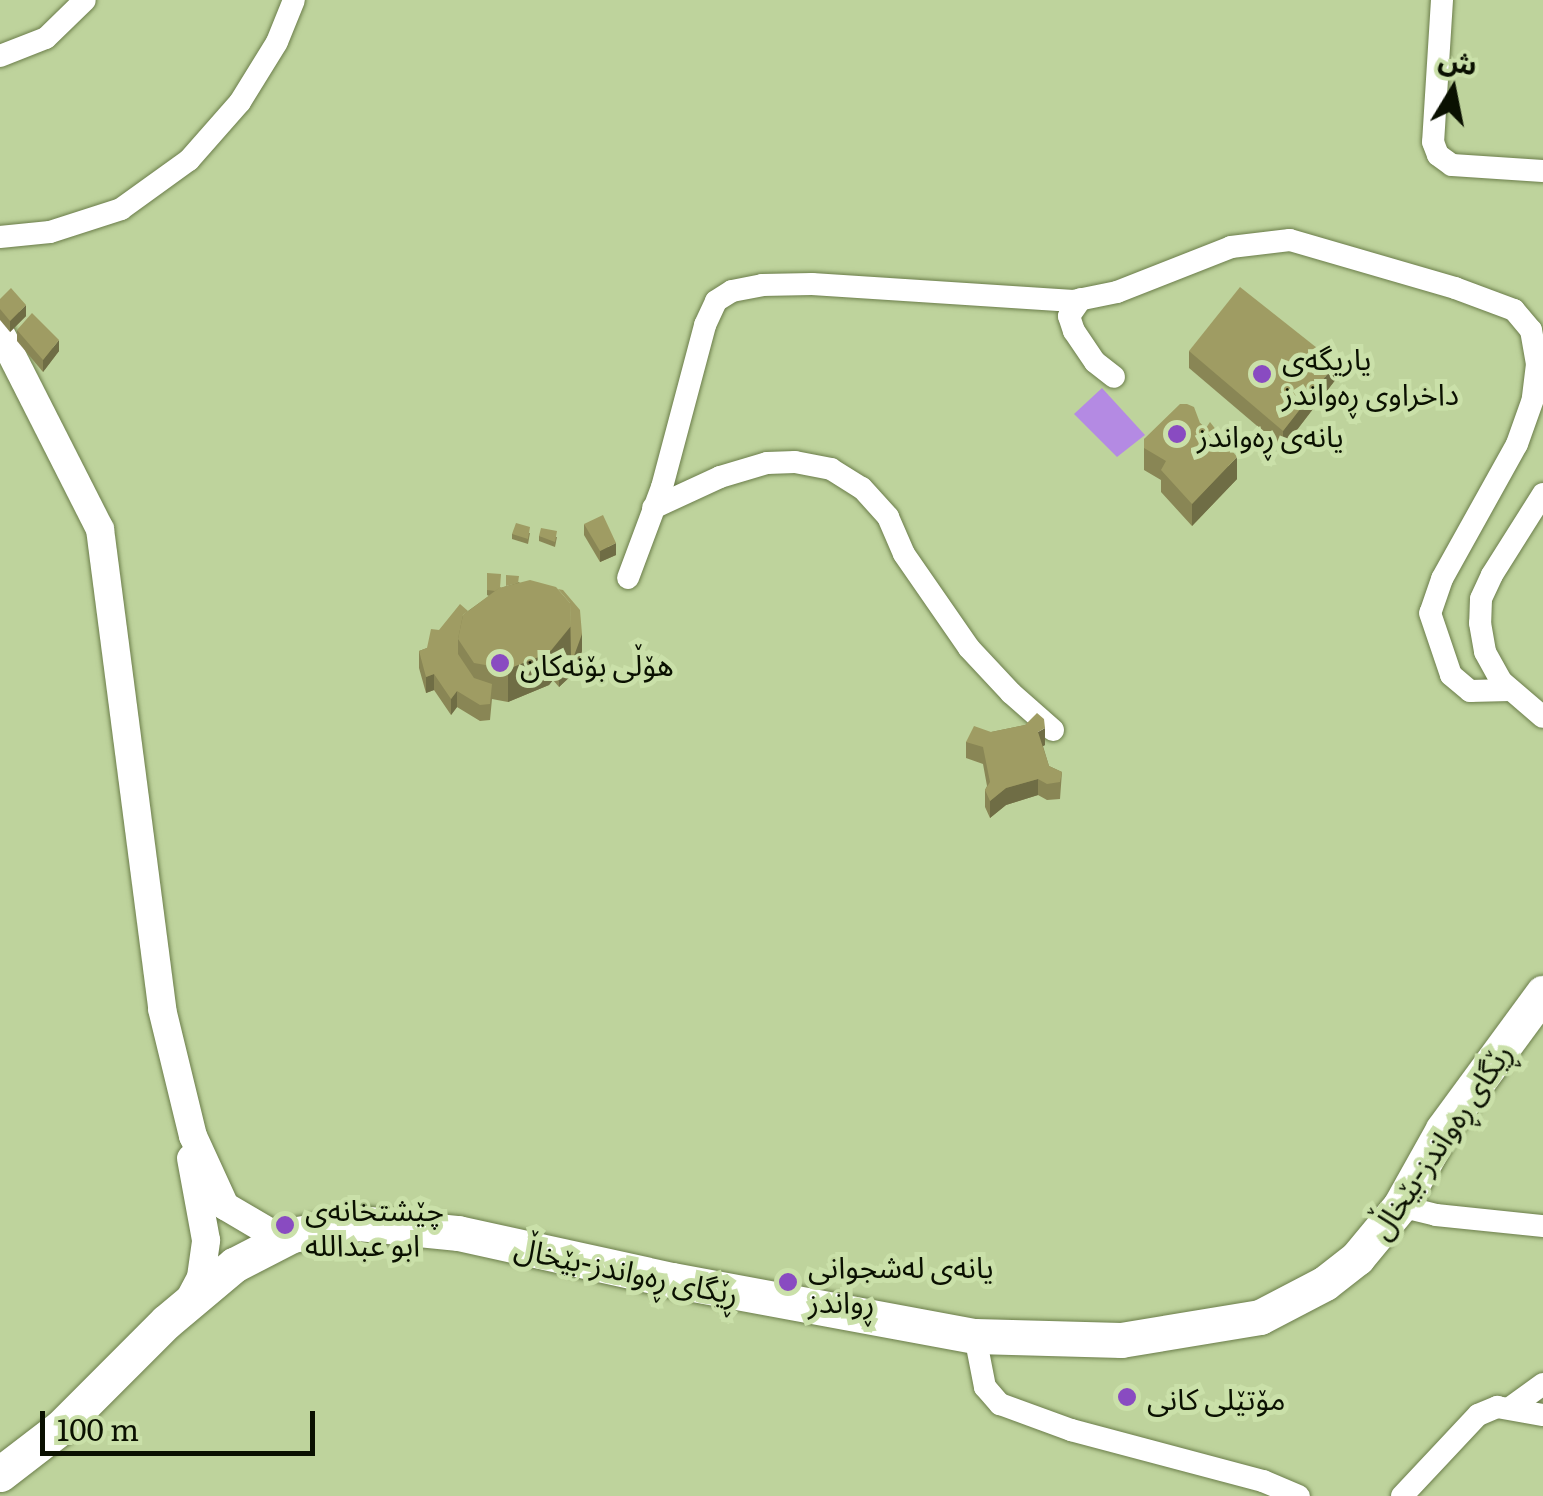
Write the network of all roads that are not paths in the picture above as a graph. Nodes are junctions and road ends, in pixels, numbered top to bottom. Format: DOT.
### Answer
graph roads {
  1 [pos="85,0"];
  2 [pos="294,0"];
  3 [pos="1442,0"];
  4 [pos="0,56"];
  5 [pos="1543,171"];
  6 [pos="0,237"];
  7 [pos="1081,299"];
  8 [pos="0,332"];
  9 [pos="1114,377"];
  10 [pos="1543,494"];
  11 [pos="654,508"];
  12 [pos="628,578"];
  13 [pos="1510,690"];
  14 [pos="1543,716"];
  15 [pos="1054,730"];
  16 [pos="1543,994"];
  17 [pos="194,1136"];
  18 [pos="1400,1206"];
  19 [pos="1543,1226"];
  20 [pos="292,1235"];
  21 [pos="186,1305"];
  22 [pos="975,1336"];
  23 [pos="1543,1384"];
  24 [pos="1510,1408"];
  25 [pos="1543,1414"];
  26 [pos="0,1474"];
  27 [pos="1299,1496"];
  28 [pos="1402,1496"];
  1 -- 4 [label="street"];
  2 -- 6 [label="street"];
  3 -- 5 [label="street"];
  7 -- 9 [label="street"];
  7 -- 11 [label="street"];
  7 -- 13 [label="street"];
  8 -- 17 [label="street"];
  10 -- 13 [label="street"];
  11 -- 12 [label="street"];
  11 -- 15 [label="street"];
  13 -- 14 [label="street"];
  16 -- 18 [label="main road, ڕێگای ڕەواندز-بێخاڵ"];
  17 -- 20 [label="street"];
  17 -- 21 [label="street"];
  18 -- 19 [label="street"];
  18 -- 22 [label="main road, ڕێگای ڕەواندز-بێخاڵ"];
  20 -- 21 [label="main road, ڕێگای ڕەواندز-بێخاڵ"];
  20 -- 22 [label="main road, ڕێگای ڕەواندز-بێخاڵ"];
  21 -- 26 [label="main road, ڕێگای ڕەواندز-بێخاڵ"];
  22 -- 27 [label="street"];
  23 -- 24 [label="street"];
  24 -- 25 [label="street"];
  24 -- 28 [label="street"];
}
